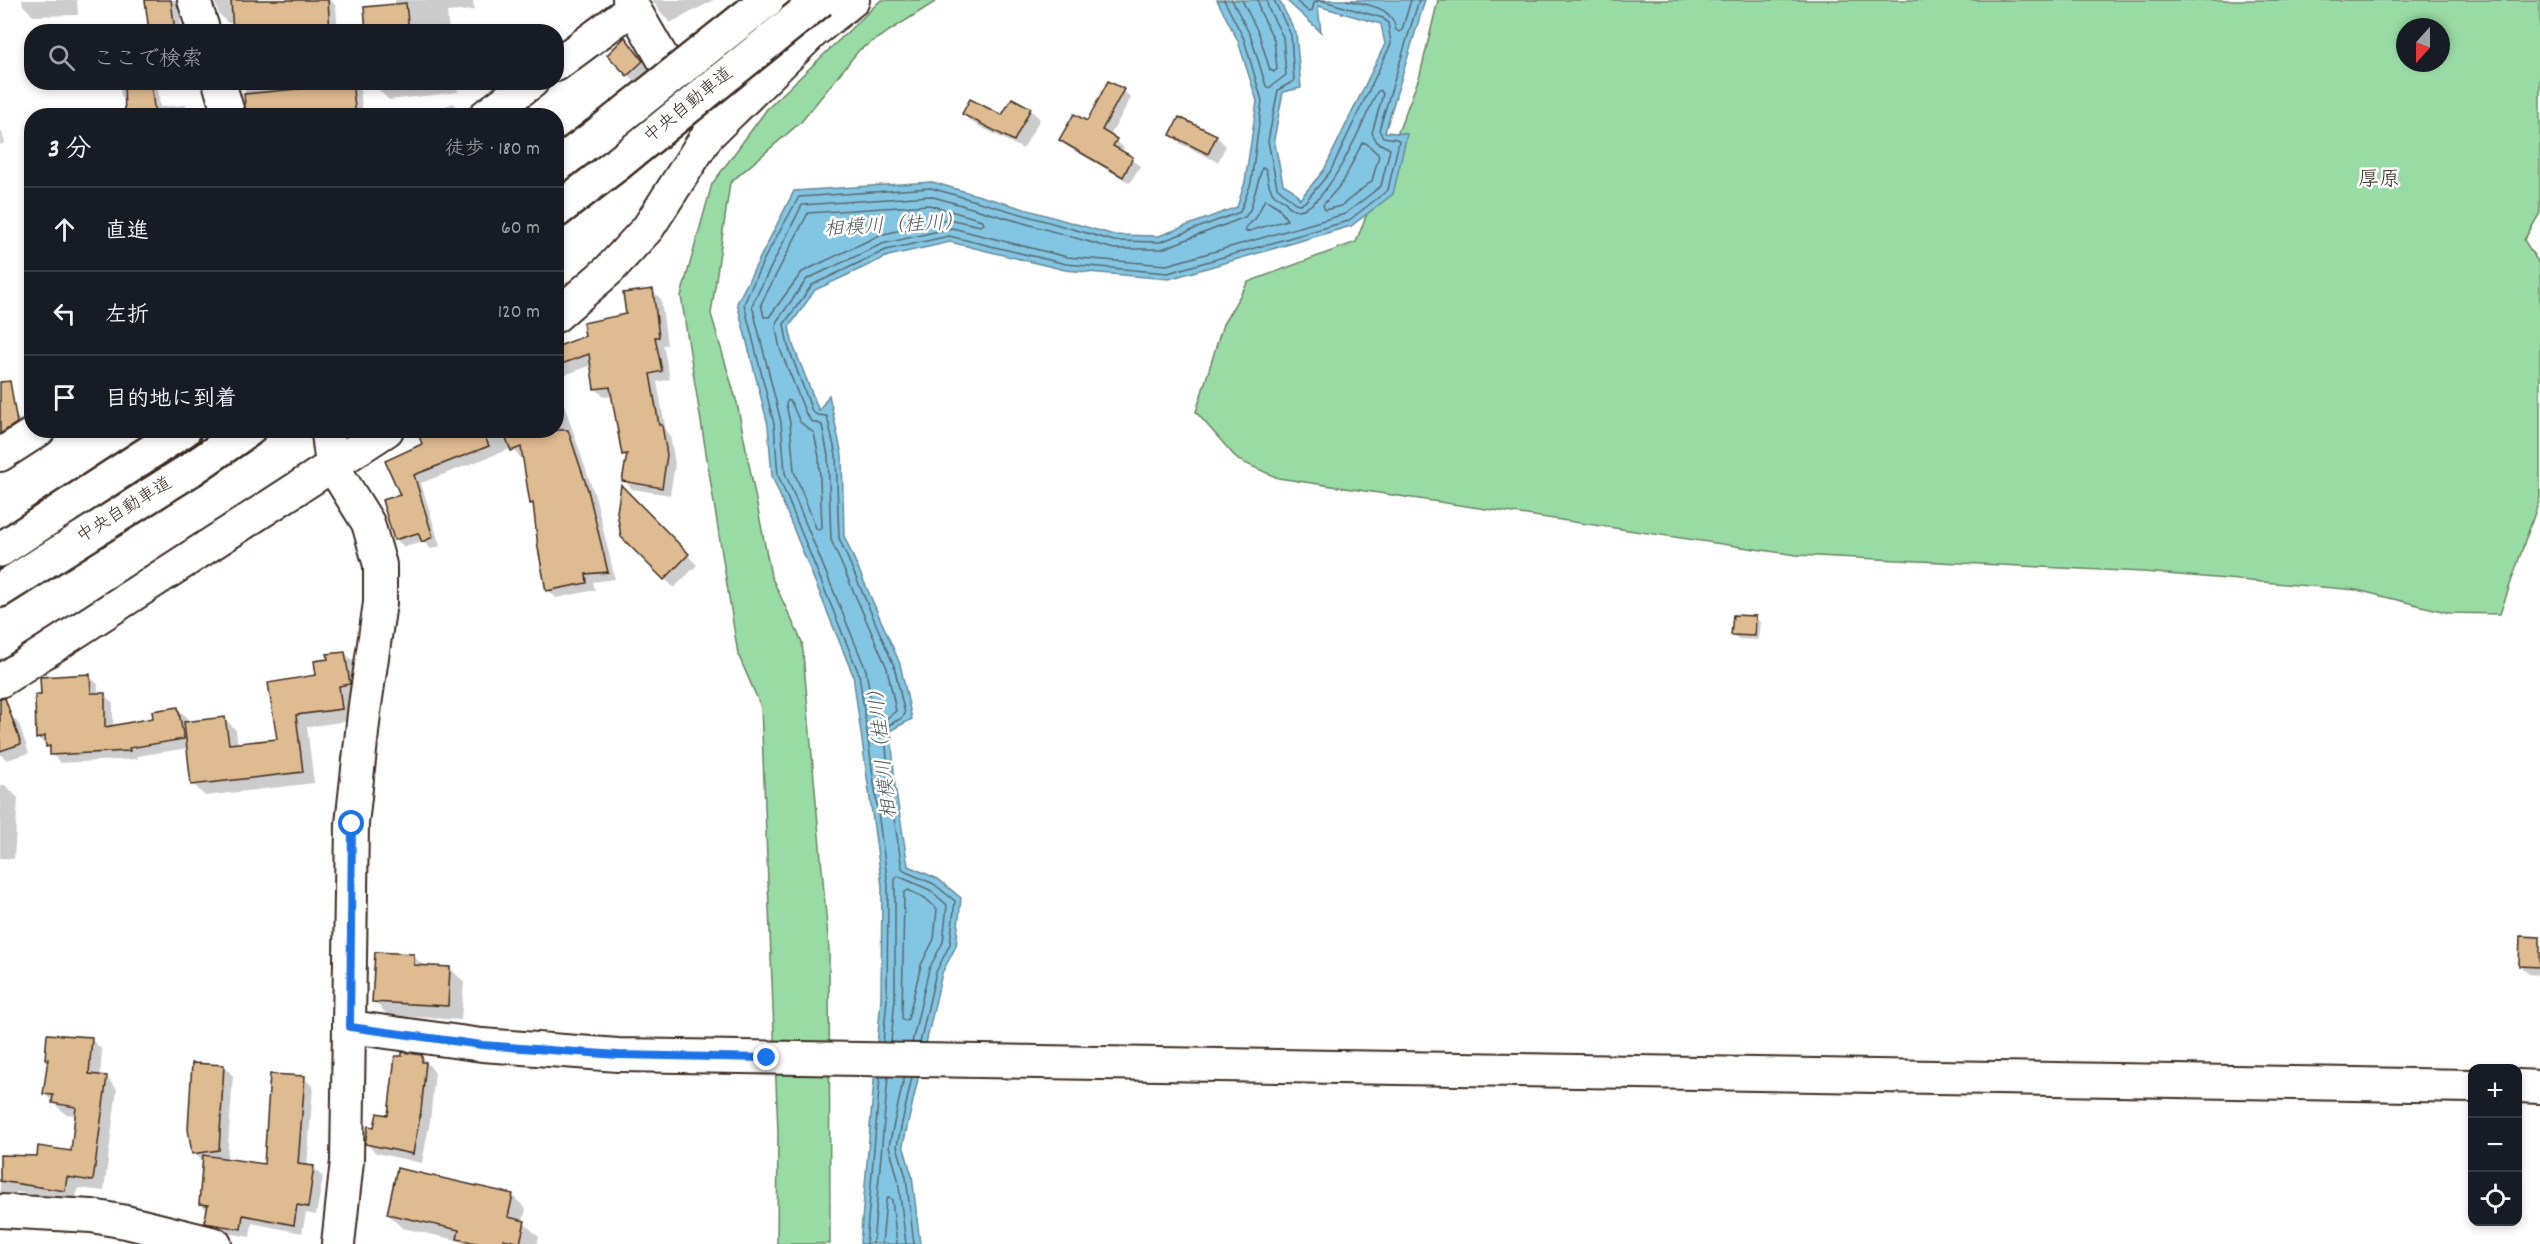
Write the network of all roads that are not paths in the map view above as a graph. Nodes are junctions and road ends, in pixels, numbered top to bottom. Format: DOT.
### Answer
graph roads {
  1 [pos="194,0"];
  2 [pos="767,0"];
  3 [pos="820,0"];
  4 [pos="853,0"];
  5 [pos="631,4"];
  6 [pos="202,24"];
  7 [pos="564,58"];
  8 [pos="221,90"];
  9 [pos="521,90"];
  10 [pos="227,108"];
  11 [pos="496,108"];
  12 [pos="707,136"];
  13 [pos="564,160"];
  14 [pos="564,204"];
  15 [pos="564,309"];
  16 [pos="27,438"];
  17 [pos="172,438"];
  18 [pos="236,438"];
  19 [pos="329,438"];
  20 [pos="374,438"];
  21 [pos="0,455"];
  22 [pos="332,465"];
  23 [pos="0,550"];
  24 [pos="0,590"];
  25 [pos="0,681"];
  26 [pos="350,1027"];
  27 [pos="2468,1086"];
  28 [pos="2522,1086"];
  29 [pos="2540,1087"];
  30 [pos="0,1211"];
  31 [pos="215,1244"];
  32 [pos="338,1244"];
  1 -- 6 [label="street"];
  2 -- 13 [label="highway, 中央自動車道, bridge"];
  3 -- 14 [label="highway, 中央自動車道, bridge"];
  4 -- 12 [label="street"];
  5 -- 7 [label="street"];
  5 -- 12 [label="street"];
  8 -- 10 [label="street"];
  9 -- 11 [label="street"];
  12 -- 15 [label="street"];
  16 -- 21 [label="street"];
  17 -- 23 [label="highway, 中央自動車道"];
  18 -- 24 [label="highway, 中央自動車道"];
  19 -- 22 [label="street"];
  20 -- 22 [label="street"];
  22 -- 25 [label="street"];
  22 -- 26 [label="street"];
  26 -- 27 [label="street"];
  26 -- 32 [label="street"];
  28 -- 29 [label="street"];
  30 -- 31 [label="street"];
}
